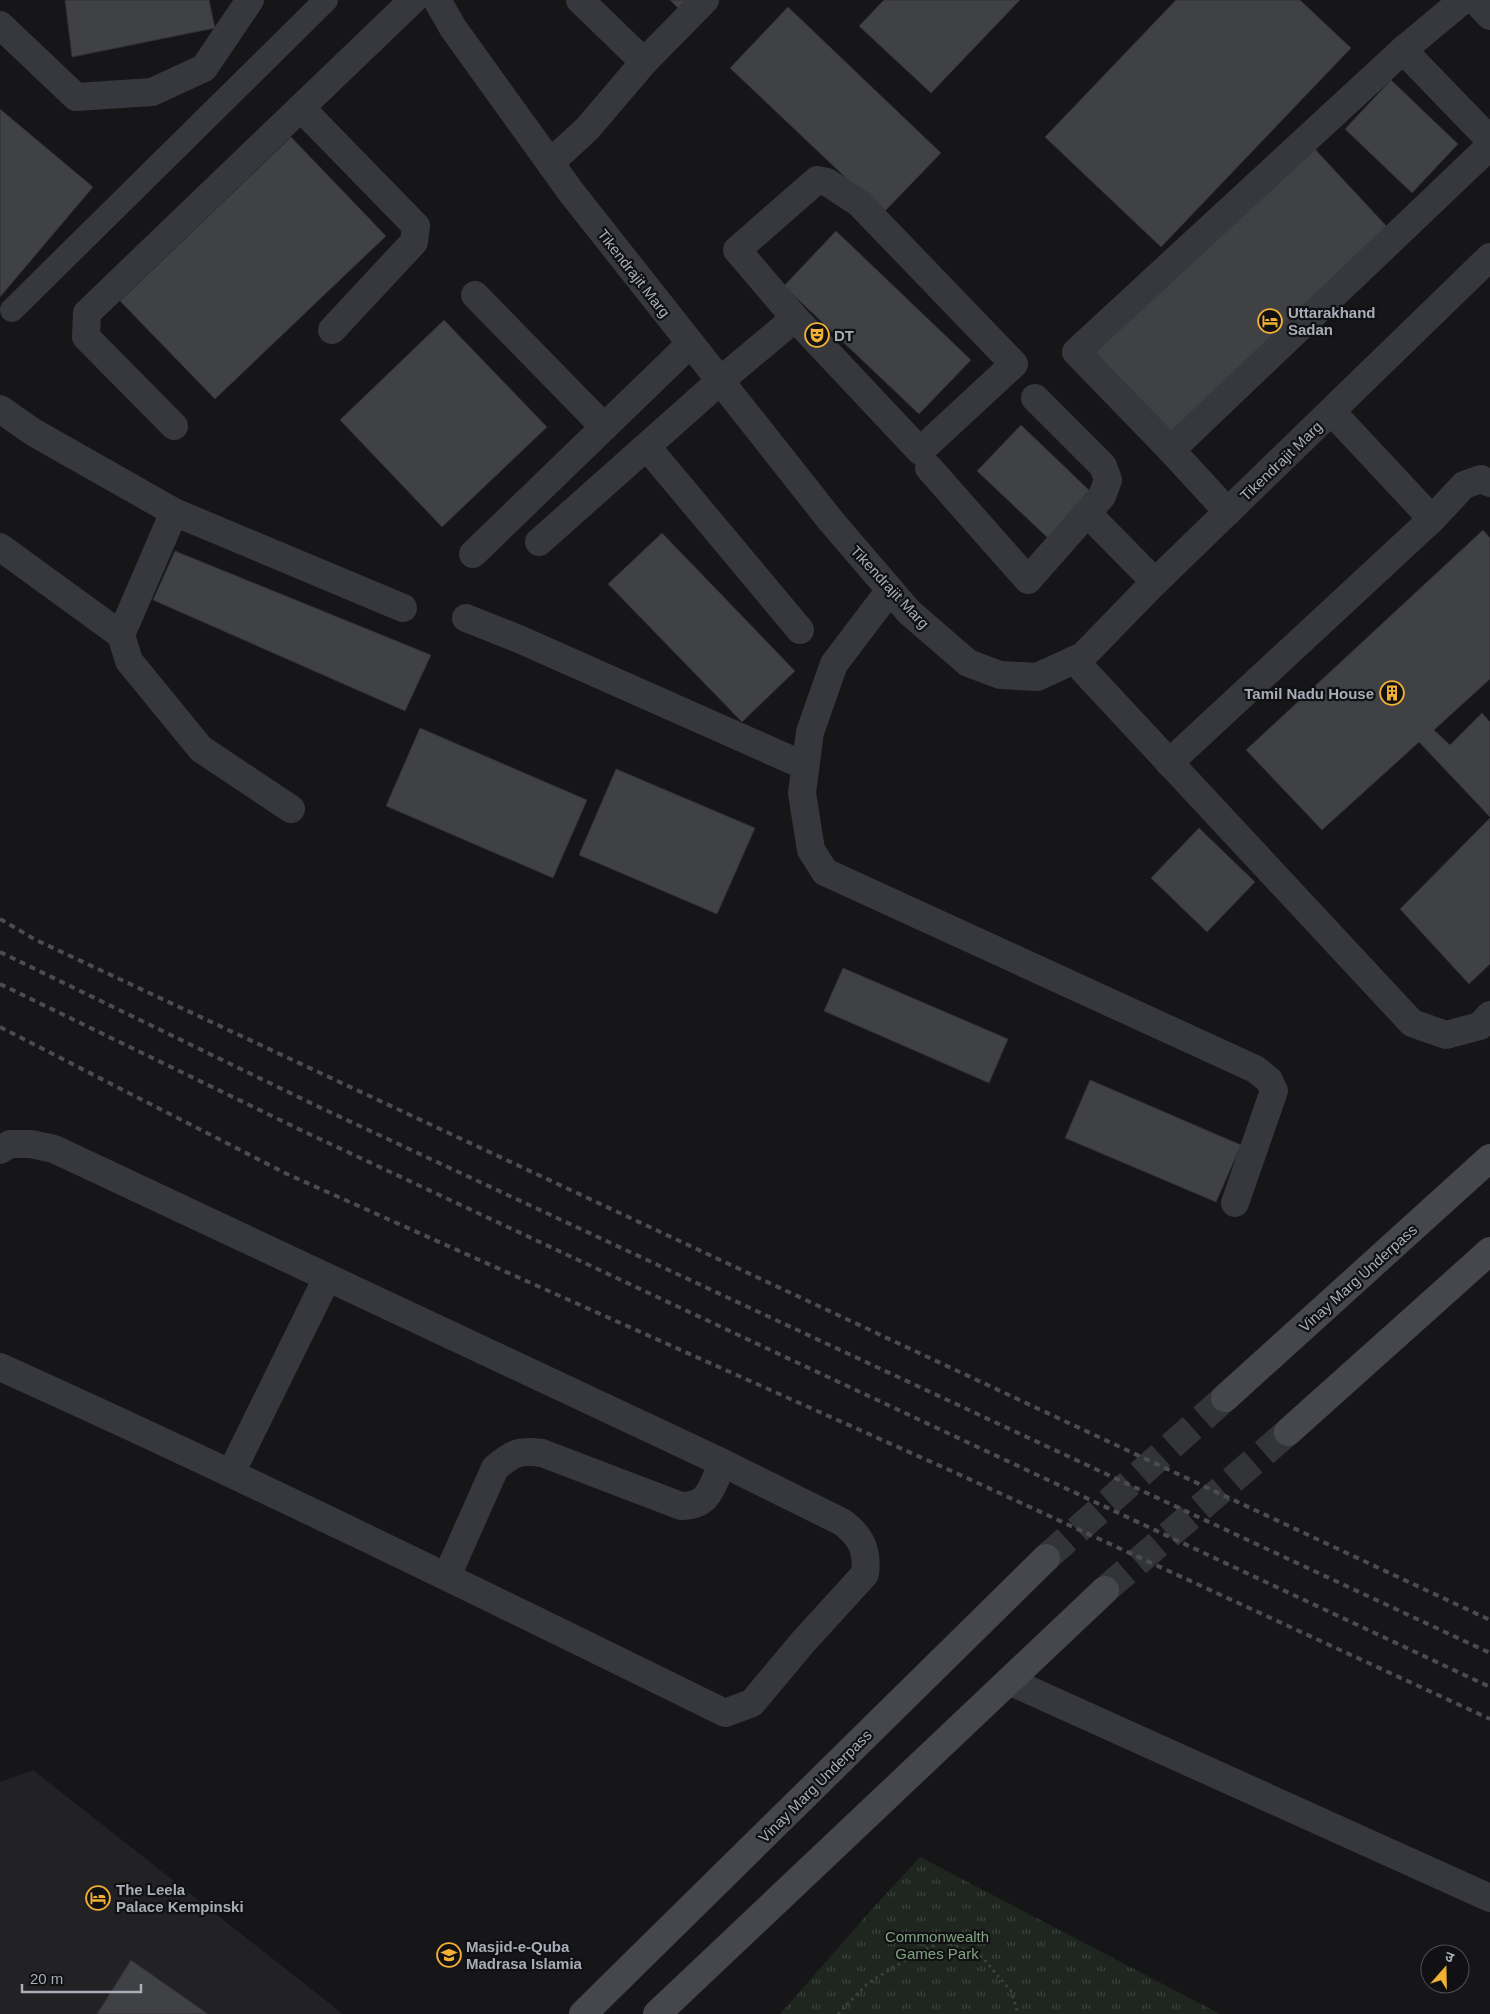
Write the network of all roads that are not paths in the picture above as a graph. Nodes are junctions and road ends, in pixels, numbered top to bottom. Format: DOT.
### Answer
graph roads {
  1 [pos="250,0"];
  2 [pos="326,0"];
  3 [pos="414,0"];
  4 [pos="437,0"];
  5 [pos="580,0"];
  6 [pos="705,0"];
  7 [pos="1463,0"];
  8 [pos="1475,0"];
  9 [pos="1490,16"];
  10 [pos="0,24"];
  11 [pos="1402,50"];
  12 [pos="644,62"];
  13 [pos="301,108"];
  14 [pos="1490,140"];
  15 [pos="1490,146"];
  16 [pos="550,163"];
  17 [pos="1490,257"];
  18 [pos="474,295"];
  19 [pos="12,310"];
  20 [pos="795,318"];
  21 [pos="332,330"];
  22 [pos="690,344"];
  23 [pos="720,381"];
  24 [pos="1035,398"];
  25 [pos="0,409"];
  26 [pos="1332,412"];
  27 [pos="174,426"];
  28 [pos="604,427"];
  29 [pos="647,447"];
  30 [pos="1170,450"];
  31 [pos="929,468"];
  32 [pos="1490,483"];
  33 [pos="174,512"];
  34 [pos="1228,512"];
  35 [pos="1088,513"];
  36 [pos="1432,519"];
  37 [pos="539,542"];
  38 [pos="0,547"];
  39 [pos="473,554"];
  40 [pos="1155,582"];
  41 [pos="890,590"];
  42 [pos="403,608"];
  43 [pos="466,618"];
  44 [pos="800,630"];
  45 [pos="121,635"];
  46 [pos="1074,660"];
  47 [pos="1169,763"];
  48 [pos="805,766"];
  49 [pos="290,809"];
  50 [pos="1490,1015"];
  51 [pos="0,1150"];
  52 [pos="1490,1158"];
  53 [pos="1235,1203"];
  54 [pos="1490,1251"];
  55 [pos="327,1278"];
  56 [pos="0,1367"];
  57 [pos="1225,1398"];
  58 [pos="1288,1432"];
  59 [pos="723,1463"];
  60 [pos="231,1473"];
  61 [pos="1046,1558"];
  62 [pos="446,1576"];
  63 [pos="1105,1590"];
  64 [pos="1009,1681"];
  65 [pos="1490,1898"];
  66 [pos="583,2014"];
  67 [pos="657,2014"];
  1 -- 10 [label="street"];
  2 -- 19 [label="lane"];
  3 -- 13 [label="street"];
  4 -- 16 [label="street, Tikendrajit Marg"];
  5 -- 12 [label="street"];
  6 -- 12 [label="street"];
  7 -- 11 [label="street"];
  8 -- 9 [label="street"];
  11 -- 14 [label="street"];
  11 -- 30 [label="street"];
  12 -- 16 [label="street"];
  13 -- 21 [label="street"];
  13 -- 27 [label="street"];
  15 -- 30 [label="street"];
  16 -- 22 [label="street, Tikendrajit Marg"];
  17 -- 26 [label="street, Tikendrajit Marg"];
  18 -- 28 [label="street"];
  20 -- 20 [label="street"];
  20 -- 23 [label="street"];
  22 -- 23 [label="street, Tikendrajit Marg"];
  22 -- 28 [label="street"];
  23 -- 29 [label="street"];
  23 -- 41 [label="street, Tikendrajit Marg"];
  24 -- 35 [label="street"];
  25 -- 33 [label="street"];
  26 -- 34 [label="street, Tikendrajit Marg"];
  26 -- 36 [label="street"];
  28 -- 39 [label="street"];
  29 -- 37 [label="street"];
  29 -- 44 [label="street"];
  30 -- 34 [label="street"];
  31 -- 35 [label="street"];
  32 -- 36 [label="street"];
  33 -- 42 [label="street"];
  33 -- 45 [label="street"];
  34 -- 40 [label="street, Tikendrajit Marg"];
  35 -- 40 [label="street"];
  36 -- 47 [label="street"];
  38 -- 45 [label="street"];
  40 -- 46 [label="street, Tikendrajit Marg"];
  41 -- 46 [label="street, Tikendrajit Marg"];
  41 -- 48 [label="street"];
  43 -- 48 [label="street"];
  45 -- 49 [label="street"];
  46 -- 47 [label="street"];
  47 -- 50 [label="street"];
  48 -- 53 [label="street"];
  51 -- 55 [label="street"];
  52 -- 57 [label="main road, Vinay Marg Underpass"];
  54 -- 58 [label="main road"];
  55 -- 59 [label="street"];
  55 -- 60 [label="street"];
  56 -- 60 [label="street"];
  59 -- 62 [label="street"];
  59 -- 62 [label="street"];
  60 -- 62 [label="street"];
  61 -- 66 [label="main road, Vinay Marg Underpass"];
  63 -- 64 [label="main road"];
  64 -- 65 [label="street"];
  64 -- 67 [label="main road"];
}
